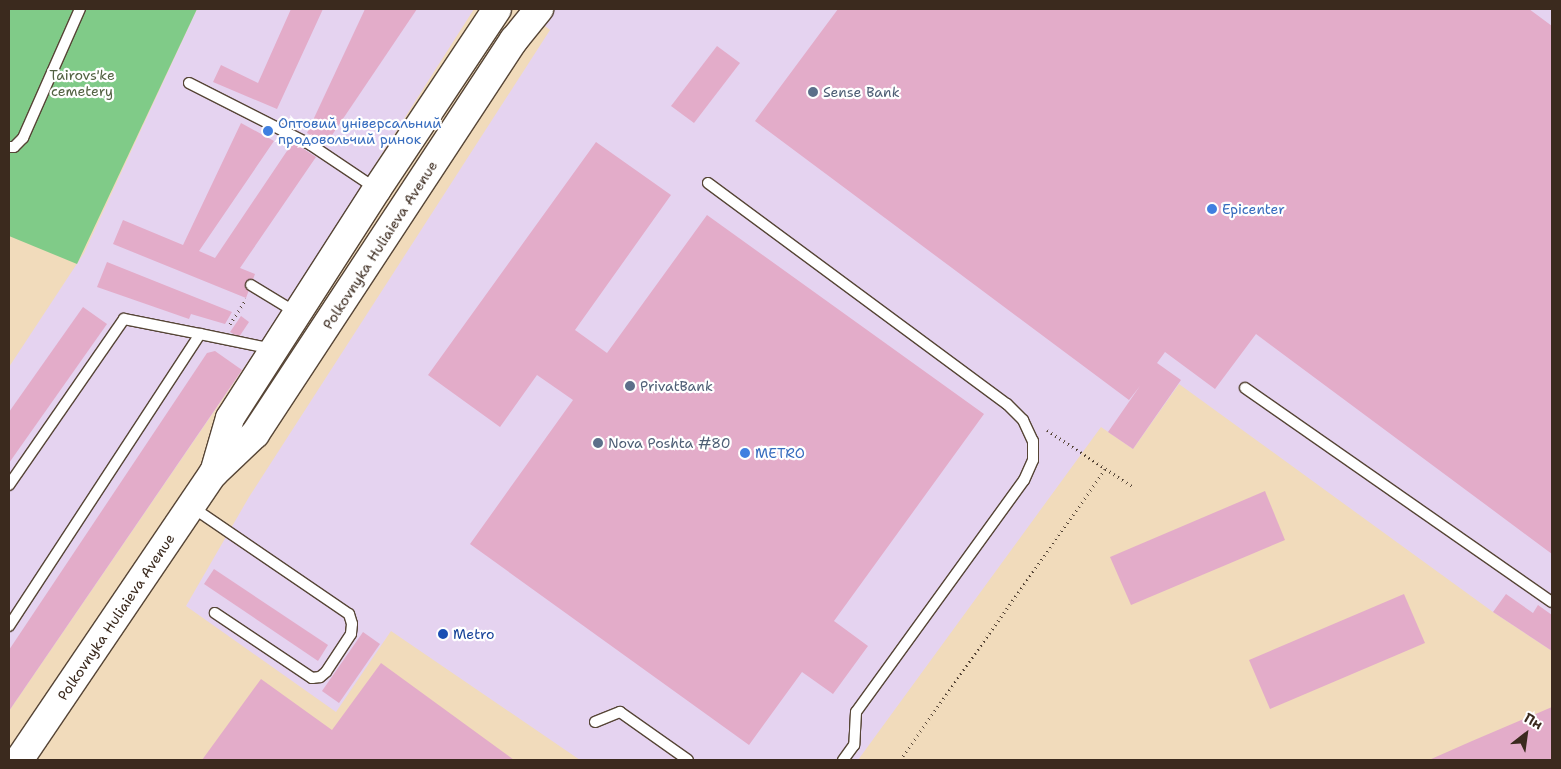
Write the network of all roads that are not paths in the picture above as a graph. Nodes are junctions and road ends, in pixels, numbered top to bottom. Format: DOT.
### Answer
graph roads {
  1 [pos="80,9"];
  2 [pos="498,9"];
  3 [pos="539,9"];
  4 [pos="189,83"];
  5 [pos="9,147"];
  6 [pos="708,182"];
  7 [pos="376,189"];
  8 [pos="253,286"];
  9 [pos="297,313"];
  10 [pos="200,334"];
  11 [pos="274,349"];
  12 [pos="1245,388"];
  13 [pos="213,474"];
  14 [pos="9,485"];
  15 [pos="191,507"];
  16 [pos="1552,602"];
  17 [pos="215,614"];
  18 [pos="9,626"];
  19 [pos="595,722"];
  20 [pos="19,760"];
  21 [pos="688,760"];
  22 [pos="843,760"];
  1 -- 5 [label="lane"];
  2 -- 7 [label="main road, Polkovnyka Huliaieva Avenue"];
  3 -- 13 [label="main road, Polkovnyka Huliaieva Avenue"];
  4 -- 7 [label="lane"];
  6 -- 22 [label="lane"];
  7 -- 9 [label="main road, Polkovnyka Huliaieva Avenue"];
  8 -- 9 [label="lane"];
  9 -- 11 [label="main road, Polkovnyka Huliaieva Avenue"];
  10 -- 11 [label="lane"];
  10 -- 14 [label="lane"];
  10 -- 18 [label="lane"];
  11 -- 13 [label="main road, Polkovnyka Huliaieva Avenue"];
  12 -- 16 [label="lane"];
  13 -- 15 [label="main road, Polkovnyka Huliaieva Avenue"];
  15 -- 17 [label="lane"];
  15 -- 20 [label="main road, Polkovnyka Huliaieva Avenue"];
  19 -- 21 [label="lane"];
}
